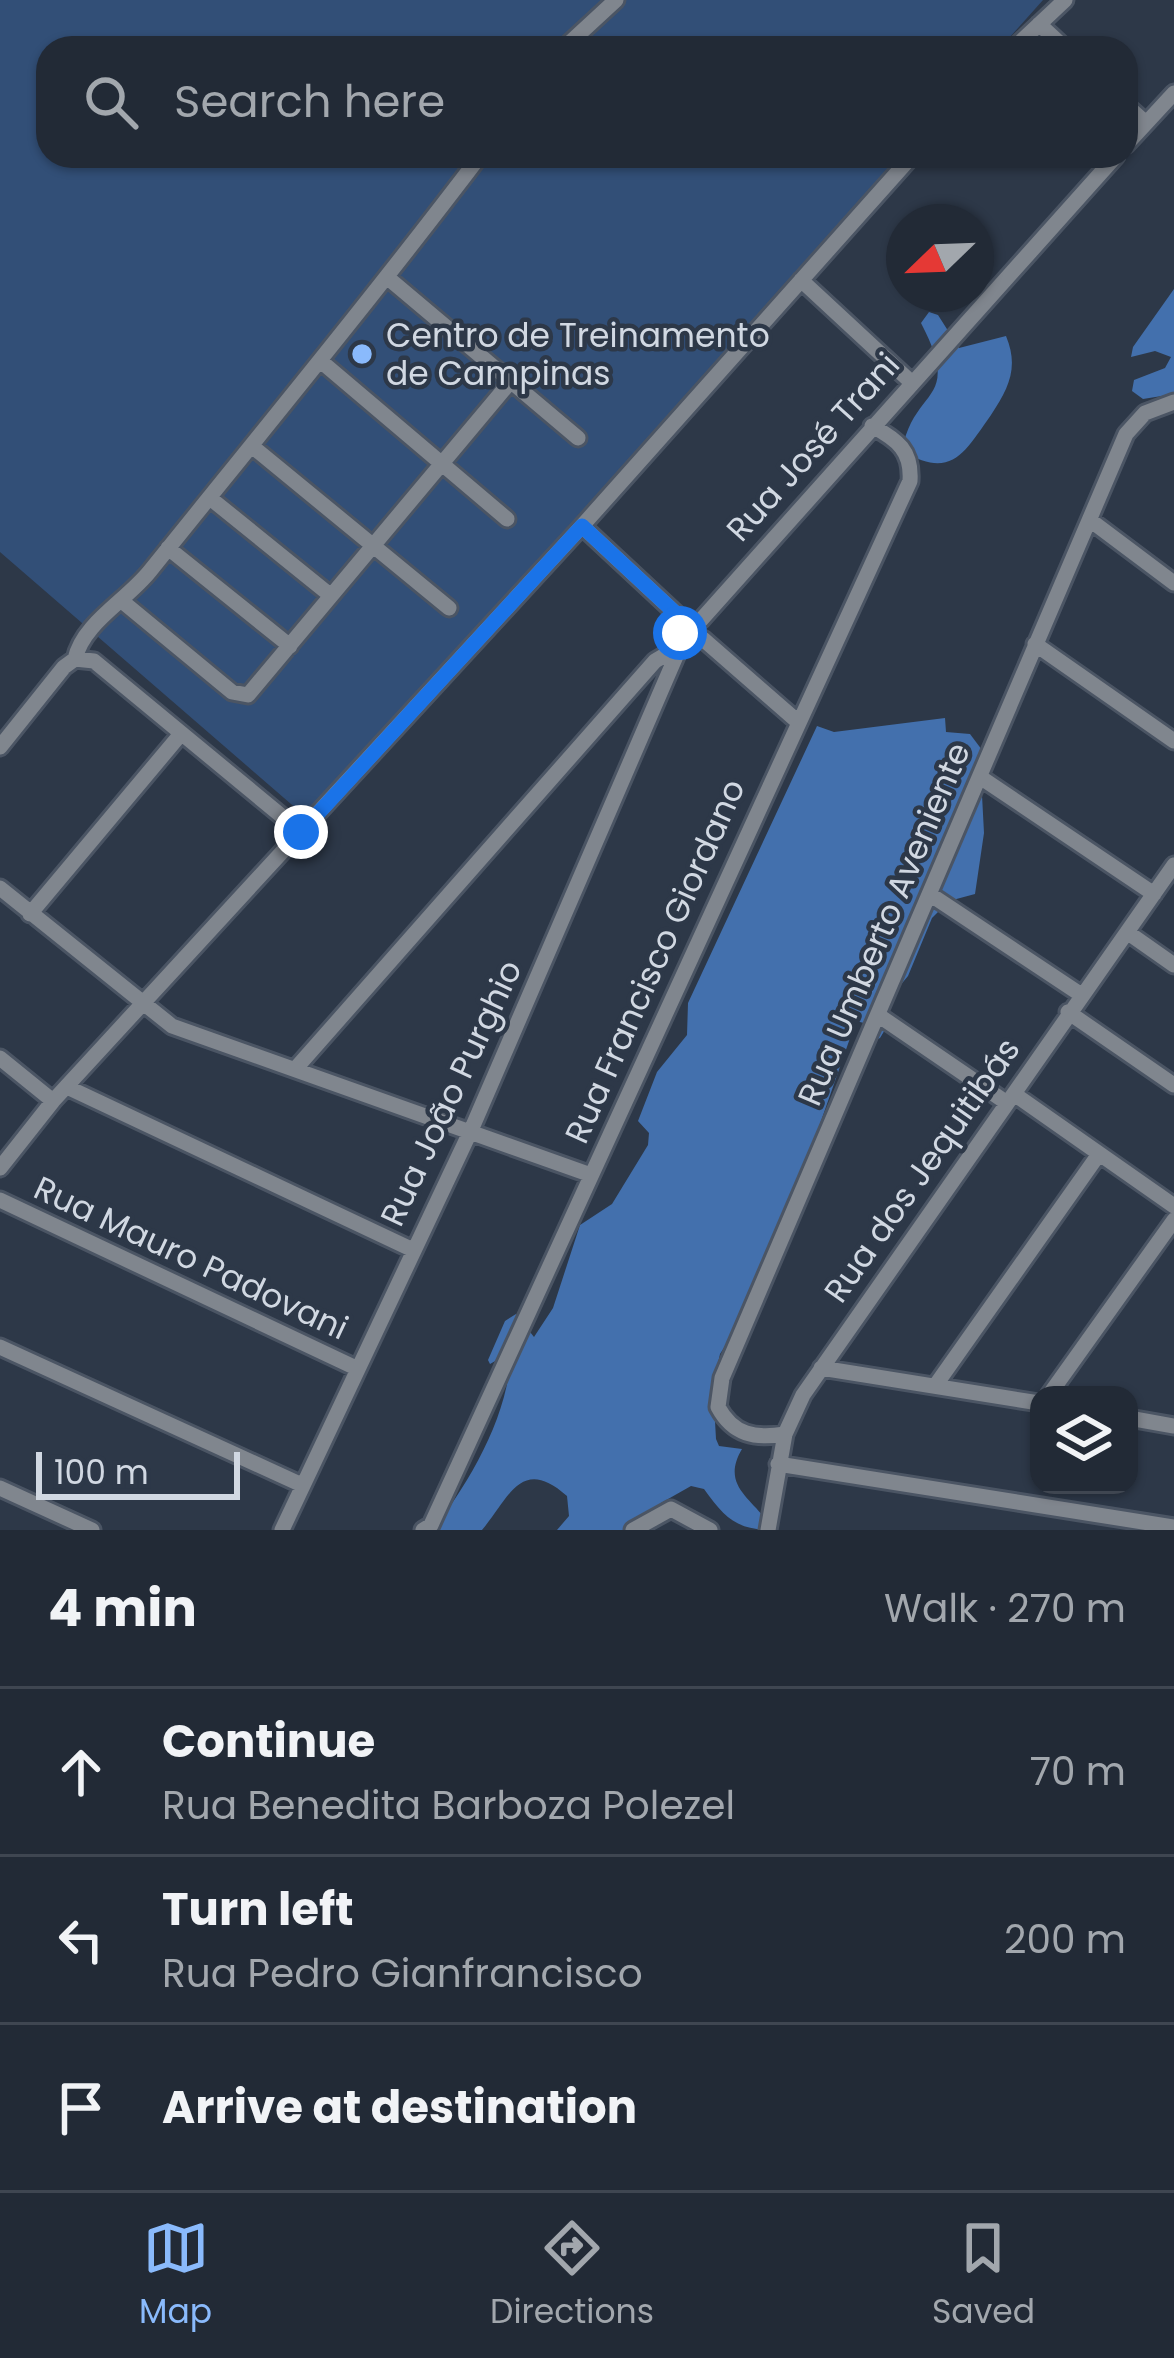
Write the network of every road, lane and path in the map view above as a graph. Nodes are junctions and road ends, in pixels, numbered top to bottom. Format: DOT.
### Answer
graph roads {
  1 [pos="616,0"];
  2 [pos="1064,0"];
  3 [pos="1039,24"];
  4 [pos="577,36"];
  5 [pos="1026,36"];
  6 [pos="1052,36"];
  7 [pos="1174,93"];
  8 [pos="1138,116"];
  9 [pos="1146,123"];
  10 [pos="1138,132"];
  11 [pos="471,168"];
  12 [pos="901,168"];
  13 [pos="1105,168"];
  14 [pos="388,278"];
  15 [pos="801,280"];
  16 [pos="322,363"];
  17 [pos="511,381"];
  18 [pos="911,382"];
  19 [pos="1169,410"];
  20 [pos="872,426"];
  21 [pos="578,438"];
  22 [pos="253,447"];
  23 [pos="442,465"];
  24 [pos="210,498"];
  25 [pos="507,519"];
  26 [pos="1090,520"];
  27 [pos="582,526"];
  28 [pos="373,546"];
  29 [pos="168,548"];
  30 [pos="1174,584"];
  31 [pos="330,596"];
  32 [pos="123,602"];
  33 [pos="449,608"];
  34 [pos="693,621"];
  35 [pos="690,642"];
  36 [pos="1035,644"];
  37 [pos="290,646"];
  38 [pos="75,659"];
  39 [pos="670,680"];
  40 [pos="638,681"];
  41 [pos="797,721"];
  42 [pos="180,735"];
  43 [pos="1174,741"];
  44 [pos="0,747"];
  45 [pos="980,777"];
  46 [pos="301,832"];
  47 [pos="1174,865"];
  48 [pos="0,888"];
  49 [pos="1154,894"];
  50 [pos="932,895"];
  51 [pos="30,914"];
  52 [pos="1127,932"];
  53 [pos="1174,965"];
  54 [pos="1081,994"];
  55 [pos="141,1006"];
  56 [pos="1068,1012"];
  57 [pos="878,1016"];
  58 [pos="0,1058"];
  59 [pos="297,1067"];
  60 [pos="1174,1085"];
  61 [pos="67,1087"];
  62 [pos="1011,1098"];
  63 [pos="53,1101"];
  64 [pos="472,1128"];
  65 [pos="1099,1154"];
  66 [pos="0,1168"];
  67 [pos="591,1175"];
  68 [pos="0,1200"];
  69 [pos="1174,1206"];
  70 [pos="1174,1220"];
  71 [pos="411,1249"];
  72 [pos="0,1347"];
  73 [pos="356,1368"];
  74 [pos="821,1368"];
  75 [pos="935,1386"];
  76 [pos="1055,1386"];
  77 [pos="1030,1402"];
  78 [pos="1138,1420"];
  79 [pos="1174,1426"];
  80 [pos="785,1434"];
  81 [pos="778,1464"];
  82 [pos="302,1485"];
  83 [pos="0,1488"];
  84 [pos="1174,1527"];
  85 [pos="703,1528"];
  86 [pos="92,1530"];
  87 [pos="282,1530"];
  88 [pos="423,1530"];
  89 [pos="633,1530"];
  90 [pos="768,1530"];
  1 -- 4 [label="street"];
  2 -- 3 [label="street"];
  3 -- 5 [label="street"];
  3 -- 6 [label="street"];
  7 -- 9 [label="street"];
  8 -- 9 [label="street"];
  9 -- 10 [label="street"];
  11 -- 14 [label="street"];
  12 -- 15 [label="street"];
  13 -- 18 [label="street, Rua José Trani"];
  14 -- 16 [label="street"];
  14 -- 17 [label="street"];
  15 -- 18 [label="street"];
  15 -- 27 [label="street"];
  16 -- 22 [label="street"];
  16 -- 23 [label="street"];
  17 -- 21 [label="street"];
  17 -- 23 [label="street"];
  18 -- 20 [label="street, Rua José Trani"];
  19 -- 26 [label="street, Rua Umberto Aveniente"];
  20 -- 34 [label="street, Rua José Trani"];
  20 -- 41 [label="street, Rua Francisco Giordano"];
  22 -- 24 [label="street"];
  22 -- 28 [label="street"];
  23 -- 25 [label="street"];
  23 -- 28 [label="street"];
  24 -- 29 [label="street"];
  24 -- 31 [label="street"];
  26 -- 30 [label="street"];
  26 -- 36 [label="street, Rua Umberto Aveniente"];
  27 -- 34 [label="street"];
  27 -- 46 [label="street"];
  28 -- 31 [label="street"];
  28 -- 33 [label="street"];
  29 -- 32 [label="street"];
  29 -- 37 [label="street"];
  31 -- 37 [label="street"];
  32 -- 37 [label="street"];
  32 -- 38 [label="street"];
  34 -- 35 [label="street"];
  34 -- 35 [label="street"];
  35 -- 39 [label="street, Rua João Purghio"];
  35 -- 40 [label="street"];
  35 -- 41 [label="street"];
  36 -- 43 [label="street"];
  36 -- 45 [label="street, Rua Umberto Aveniente"];
  38 -- 42 [label="street"];
  38 -- 44 [label="street"];
  39 -- 40 [label="street"];
  39 -- 64 [label="street, Rua João Purghio"];
  40 -- 59 [label="street"];
  41 -- 67 [label="street, Rua Francisco Giordano"];
  42 -- 46 [label="street"];
  42 -- 51 [label="street"];
  45 -- 49 [label="street"];
  45 -- 50 [label="street, Rua Umberto Aveniente"];
  46 -- 55 [label="street"];
  47 -- 49 [label="street, Rua dos Jequitibás"];
  48 -- 51 [label="street"];
  49 -- 52 [label="street, Rua dos Jequitibás"];
  50 -- 54 [label="street"];
  50 -- 57 [label="street, Rua Umberto Aveniente"];
  51 -- 55 [label="street"];
  52 -- 53 [label="street"];
  52 -- 54 [label="street, Rua dos Jequitibás"];
  54 -- 56 [label="street, Rua dos Jequitibás"];
  55 -- 59 [label="street"];
  55 -- 61 [label="street"];
  56 -- 60 [label="street"];
  56 -- 62 [label="street, Rua dos Jequitibás"];
  57 -- 62 [label="street"];
  57 -- 80 [label="street, Rua Umberto Aveniente"];
  58 -- 63 [label="street"];
  59 -- 64 [label="street"];
  61 -- 63 [label="street"];
  61 -- 71 [label="street"];
  62 -- 65 [label="street"];
  62 -- 74 [label="street, Rua dos Jequitibás"];
  63 -- 66 [label="street"];
  64 -- 67 [label="street"];
  64 -- 71 [label="street, Rua João Purghio"];
  65 -- 69 [label="street"];
  65 -- 75 [label="street"];
  67 -- 88 [label="street, Rua Francisco Giordano"];
  68 -- 73 [label="street, Rua Mauro Padovani"];
  70 -- 76 [label="street"];
  71 -- 73 [label="street, Rua João Purghio"];
  72 -- 82 [label="street"];
  73 -- 82 [label="street, Rua João Purghio"];
  74 -- 75 [label="street"];
  74 -- 80 [label="street, Rua dos Jequitibás"];
  75 -- 77 [label="street"];
  78 -- 79 [label="street"];
  80 -- 81 [label="street, Rua dos Jequitibás"];
  81 -- 84 [label="street"];
  81 -- 90 [label="street, Rua dos Jequitibás"];
  82 -- 87 [label="street, Rua João Purghio"];
  83 -- 86 [label="street"];
  85 -- 89 [label="street"];
}
